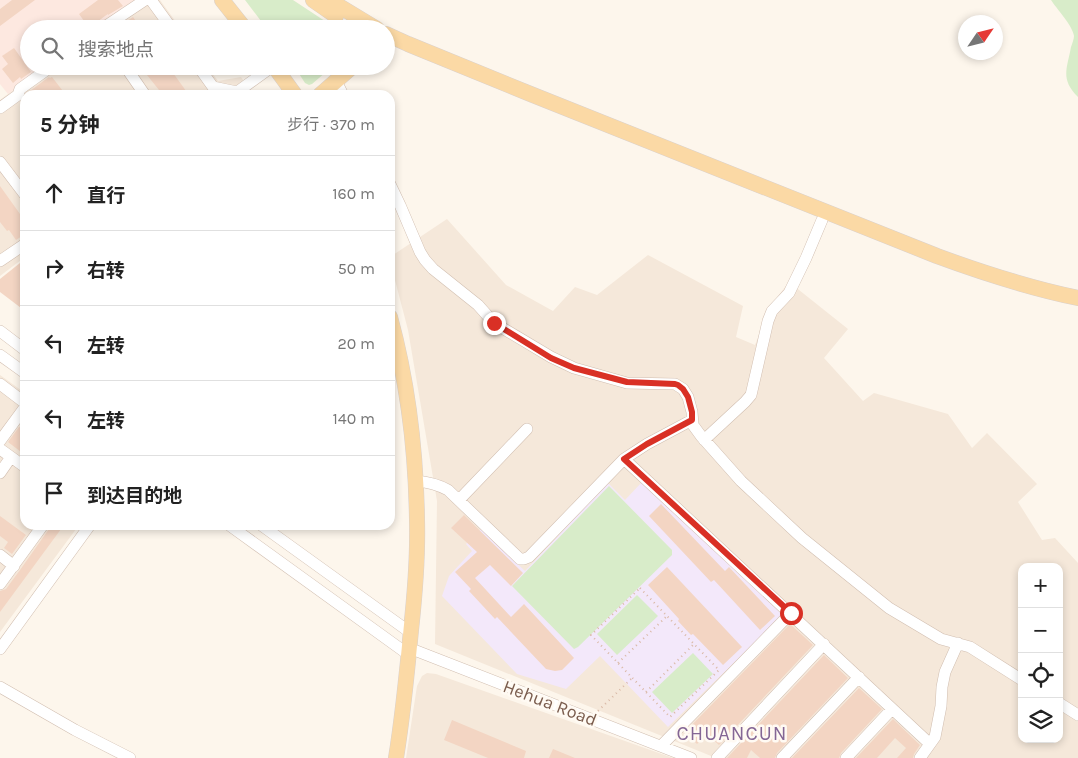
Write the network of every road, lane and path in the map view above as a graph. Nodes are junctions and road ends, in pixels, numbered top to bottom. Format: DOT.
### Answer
graph roads {
  1 [pos="145,0"];
  2 [pos="151,0"];
  3 [pos="222,0"];
  4 [pos="313,0"];
  5 [pos="330,0"];
  6 [pos="115,20"];
  7 [pos="165,20"];
  8 [pos="238,20"];
  9 [pos="344,20"];
  10 [pos="362,20"];
  11 [pos="395,43"];
  12 [pos="395,46"];
  13 [pos="40,75"];
  14 [pos="131,75"];
  15 [pos="204,75"];
  16 [pos="261,75"];
  17 [pos="281,75"];
  18 [pos="343,75"];
  19 [pos="336,81"];
  20 [pos="20,90"];
  21 [pos="20,90"];
  22 [pos="142,90"];
  23 [pos="222,90"];
  24 [pos="241,90"];
  25 [pos="291,90"];
  26 [pos="326,90"];
  27 [pos="340,90"];
  28 [pos="0,108"];
  29 [pos="0,162"];
  30 [pos="20,188"];
  31 [pos="395,194"];
  32 [pos="822,220"];
  33 [pos="20,248"];
  34 [pos="0,261"];
  35 [pos="1078,298"];
  36 [pos="1078,308"];
  37 [pos="0,331"];
  38 [pos="395,334"];
  39 [pos="20,346"];
  40 [pos="0,354"];
  41 [pos="20,369"];
  42 [pos="0,384"];
  43 [pos="20,399"];
  44 [pos="20,414"];
  45 [pos="692,420"];
  46 [pos="527,430"];
  47 [pos="704,440"];
  48 [pos="0,441"];
  49 [pos="0,449"];
  50 [pos="12,458"];
  51 [pos="624,459"];
  52 [pos="20,464"];
  53 [pos="0,473"];
  54 [pos="416,481"];
  55 [pos="458,500"];
  56 [pos="39,530"];
  57 [pos="86,530"];
  58 [pos="237,530"];
  59 [pos="267,530"];
  60 [pos="0,555"];
  61 [pos="14,566"];
  62 [pos="0,584"];
  63 [pos="791,613"];
  64 [pos="667,616"];
  65 [pos="958,643"];
  66 [pos="694,644"];
  67 [pos="824,644"];
  68 [pos="410,645"];
  69 [pos="0,649"];
  70 [pos="618,663"];
  71 [pos="859,677"];
  72 [pos="1018,677"];
  73 [pos="632,678"];
  74 [pos="0,687"];
  75 [pos="646,692"];
  76 [pos="1063,705"];
  77 [pos="892,709"];
  78 [pos="1076,710"];
  79 [pos="590,718"];
  80 [pos="930,744"];
  81 [pos="667,752"];
  82 [pos="130,758"];
  83 [pos="396,758"];
  84 [pos="691,758"];
  85 [pos="717,758"];
  86 [pos="782,758"];
  87 [pos="846,758"];
  88 [pos="920,758"];
  1 -- 6 [label="street"];
  2 -- 7 [label="street"];
  3 -- 8 [label="main road"];
  4 -- 9 [label="main road"];
  5 -- 10 [label="main road"];
  11 -- 35 [label="main road"];
  12 -- 32 [label="main road"];
  13 -- 21 [label="street"];
  14 -- 22 [label="street"];
  15 -- 23 [label="street"];
  16 -- 24 [label="street"];
  17 -- 25 [label="main road"];
  18 -- 19 [label="main road"];
  19 -- 26 [label="main road"];
  19 -- 27 [label="street"];
  20 -- 28 [label="street"];
  29 -- 30 [label="street"];
  31 -- 45 [label="street"];
  32 -- 36 [label="main road"];
  32 -- 47 [label="street"];
  33 -- 34 [label="street"];
  37 -- 39 [label="street"];
  38 -- 54 [label="main road"];
  40 -- 41 [label="street"];
  42 -- 43 [label="street"];
  44 -- 48 [label="street"];
  45 -- 47 [label="street"];
  45 -- 51 [label="street"];
  46 -- 55 [label="street"];
  47 -- 65 [label="street"];
  49 -- 50 [label="street"];
  50 -- 52 [label="street"];
  50 -- 53 [label="street"];
  51 -- 55 [label="street"];
  51 -- 63 [label="street"];
  54 -- 55 [label="street"];
  54 -- 68 [label="main road"];
  56 -- 61 [label="street"];
  57 -- 69 [label="street"];
  58 -- 68 [label="street"];
  59 -- 68 [label="street"];
  60 -- 61 [label="street"];
  61 -- 62 [label="street"];
  63 -- 67 [label="street"];
  63 -- 81 [label="street"];
  64 -- 66 [label="path"];
  64 -- 70 [label="path"];
  64 -- 70 [label="path"];
  65 -- 72 [label="street"];
  65 -- 80 [label="street"];
  66 -- 75 [label="path"];
  66 -- 75 [label="path"];
  67 -- 71 [label="street"];
  67 -- 85 [label="street"];
  68 -- 79 [label="street, Hehua Road"];
  68 -- 83 [label="main road"];
  70 -- 73 [label="path"];
  71 -- 77 [label="street"];
  71 -- 86 [label="street"];
  73 -- 75 [label="path"];
  73 -- 79 [label="path"];
  74 -- 82 [label="street"];
  76 -- 78 [label="street"];
  77 -- 80 [label="street"];
  77 -- 87 [label="street"];
  79 -- 81 [label="street, Hehua Road"];
  80 -- 88 [label="street"];
  81 -- 84 [label="street, Hehua Road"];
}
